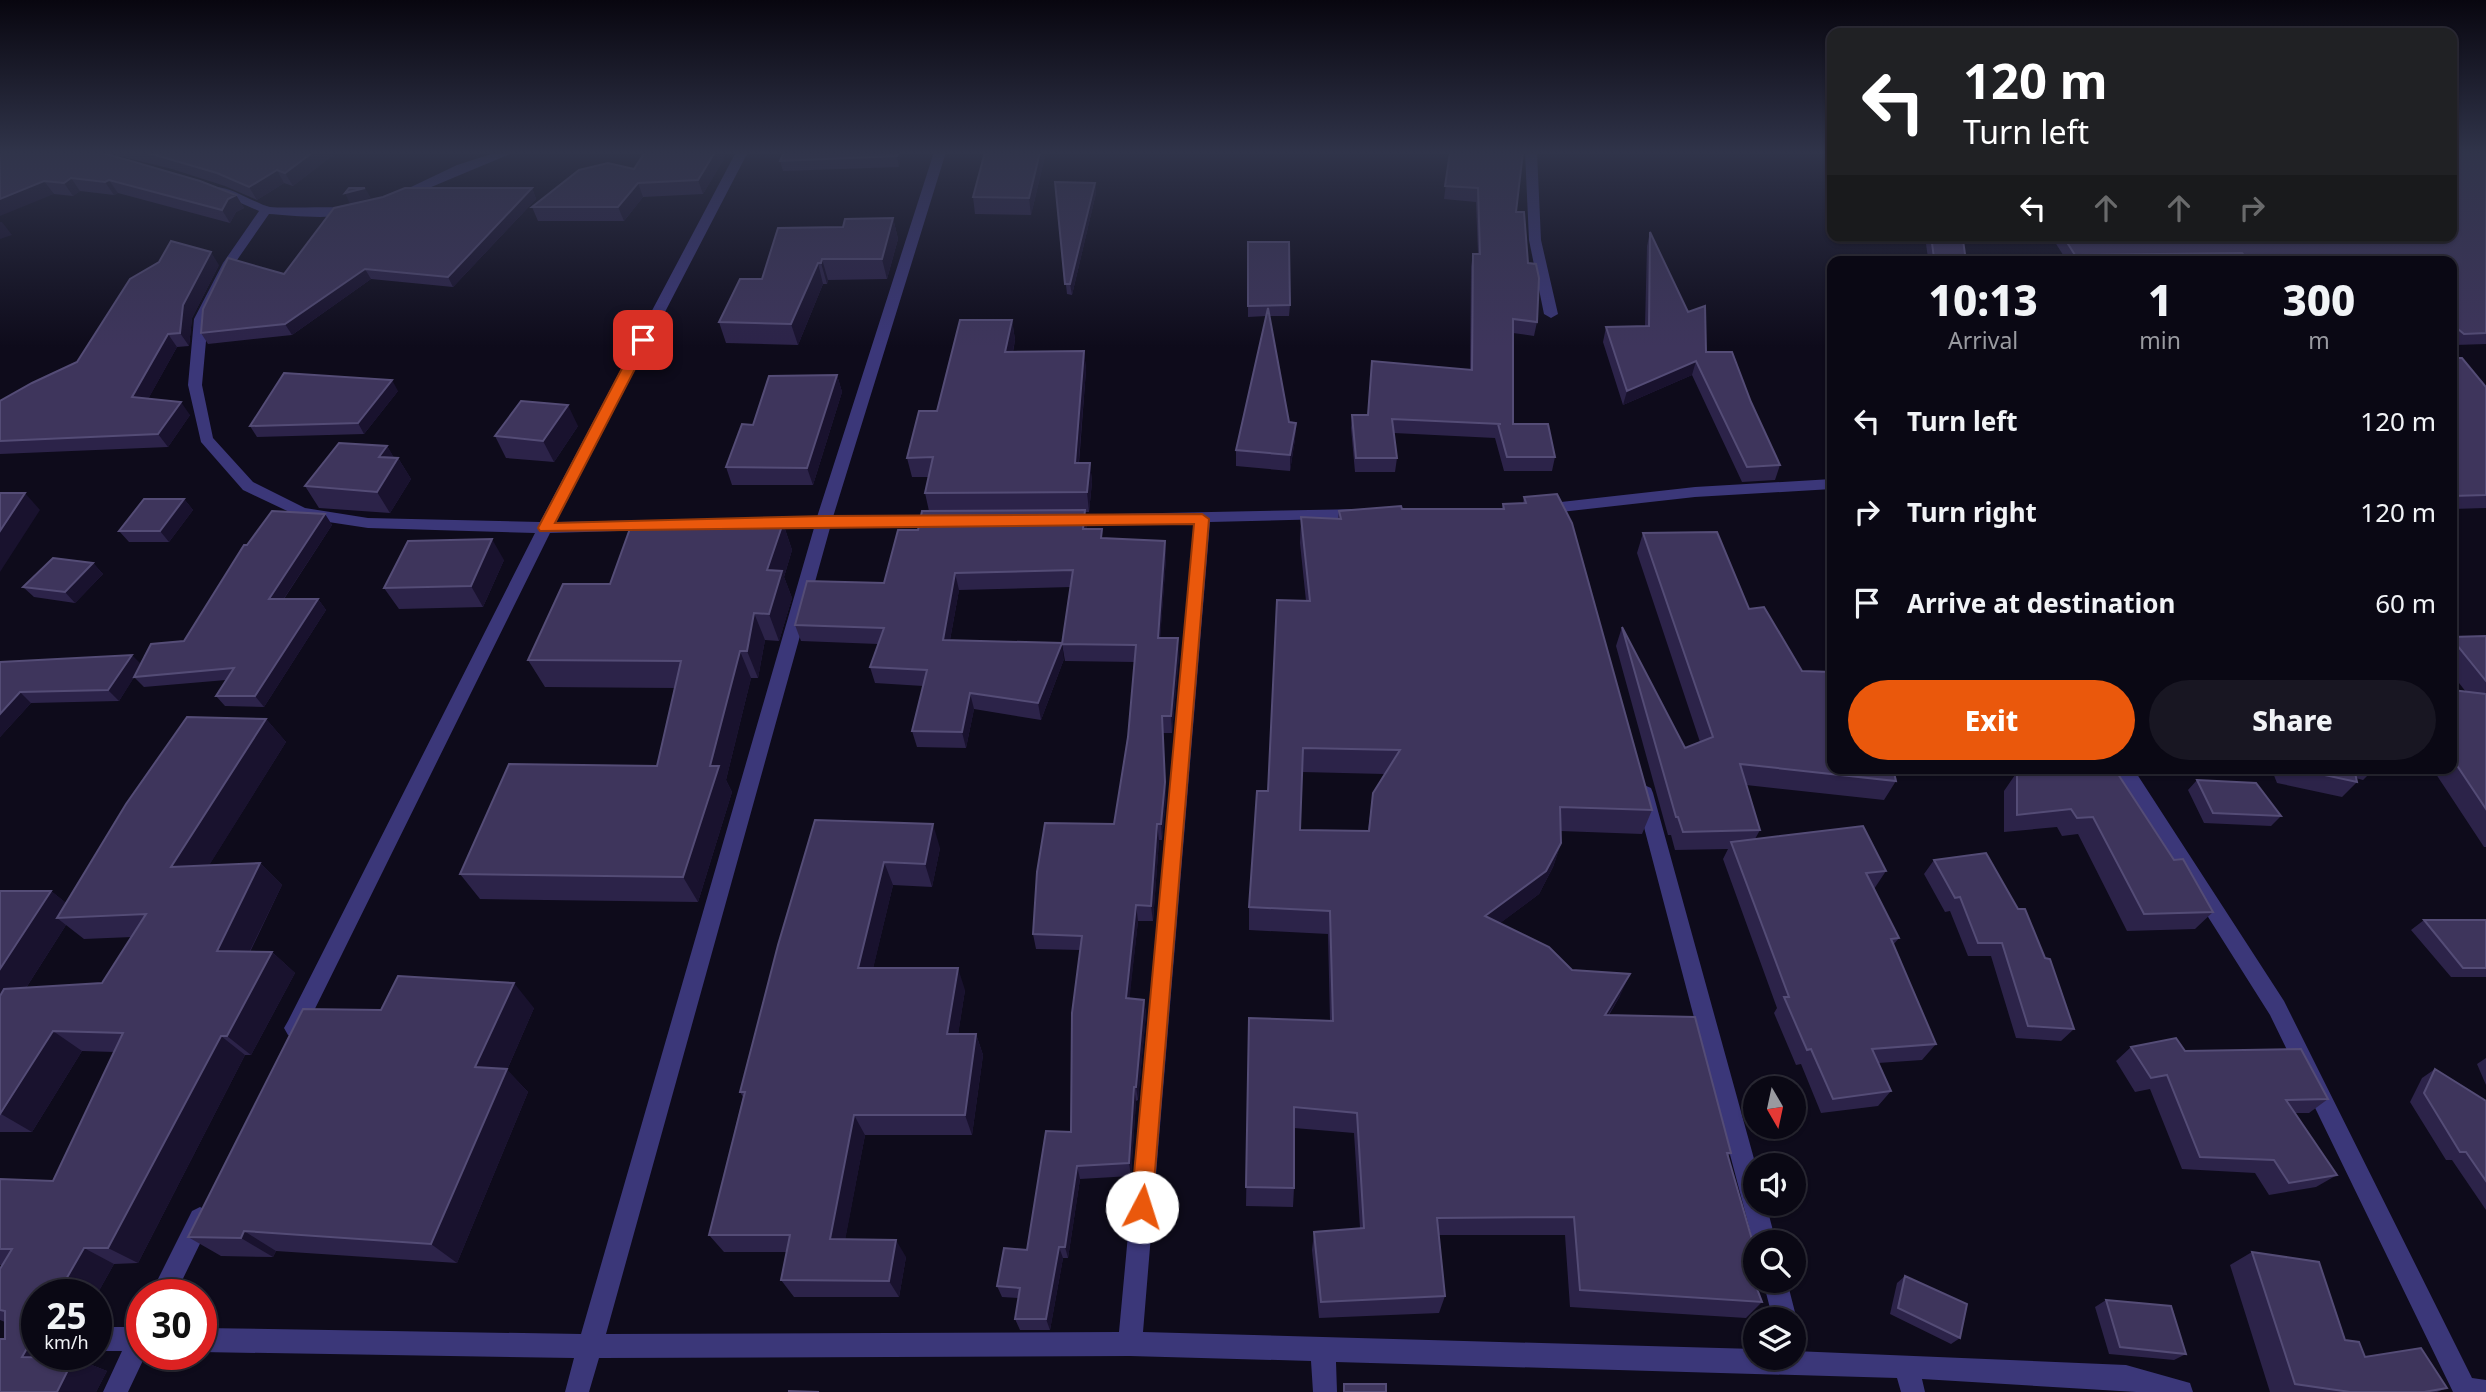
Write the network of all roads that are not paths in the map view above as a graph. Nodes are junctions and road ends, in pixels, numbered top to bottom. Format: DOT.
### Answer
graph roads {
  1 [pos="262,217"];
  2 [pos="708,217"];
  3 [pos="920,217"];
  4 [pos="1534,217"];
  5 [pos="1550,314"];
  6 [pos="1827,484"];
  7 [pos="1523,509"];
  8 [pos="1384,514"];
  9 [pos="1202,519"];
  10 [pos="964,520"];
  11 [pos="1048,520"];
  12 [pos="824,521"];
  13 [pos="712,524"];
  14 [pos="671,525"];
  15 [pos="545,528"];
  16 [pos="2127,774"];
  17 [pos="1640,777"];
  18 [pos="286,1046"];
  19 [pos="205,1208"];
  20 [pos="1762,1230"];
  21 [pos="170,1279"];
  22 [pos="217,1340"];
  23 [pos="1130,1344"];
  24 [pos="590,1346"];
  25 [pos="1323,1350"];
  26 [pos="1743,1357"];
  27 [pos="1806,1359"];
  28 [pos="1906,1366"];
  29 [pos="126,1369"];
  30 [pos="2472,1391"];
  31 [pos="115,1392"];
  32 [pos="577,1392"];
  33 [pos="1325,1392"];
  34 [pos="1913,1392"];
  35 [pos="2181,1392"];
  1 -- 15 [label="street"];
  2 -- 15 [label="street"];
  3 -- 12 [label="street"];
  4 -- 5 [label="street"];
  6 -- 7 [label="street"];
  8 -- 9 [label="street"];
  9 -- 11 [label="street"];
  9 -- 23 [label="street"];
  10 -- 12 [label="street"];
  12 -- 13 [label="street"];
  12 -- 24 [label="street"];
  14 -- 15 [label="street"];
  15 -- 18 [label="street"];
  16 -- 30 [label="street"];
  17 -- 20 [label="street"];
  19 -- 21 [label="street"];
  22 -- 24 [label="street"];
  23 -- 24 [label="street"];
  23 -- 25 [label="street"];
  24 -- 32 [label="street"];
  25 -- 26 [label="street"];
  25 -- 33 [label="street"];
  27 -- 28 [label="street"];
  28 -- 34 [label="street"];
  28 -- 35 [label="street"];
  29 -- 31 [label="street"];
}
